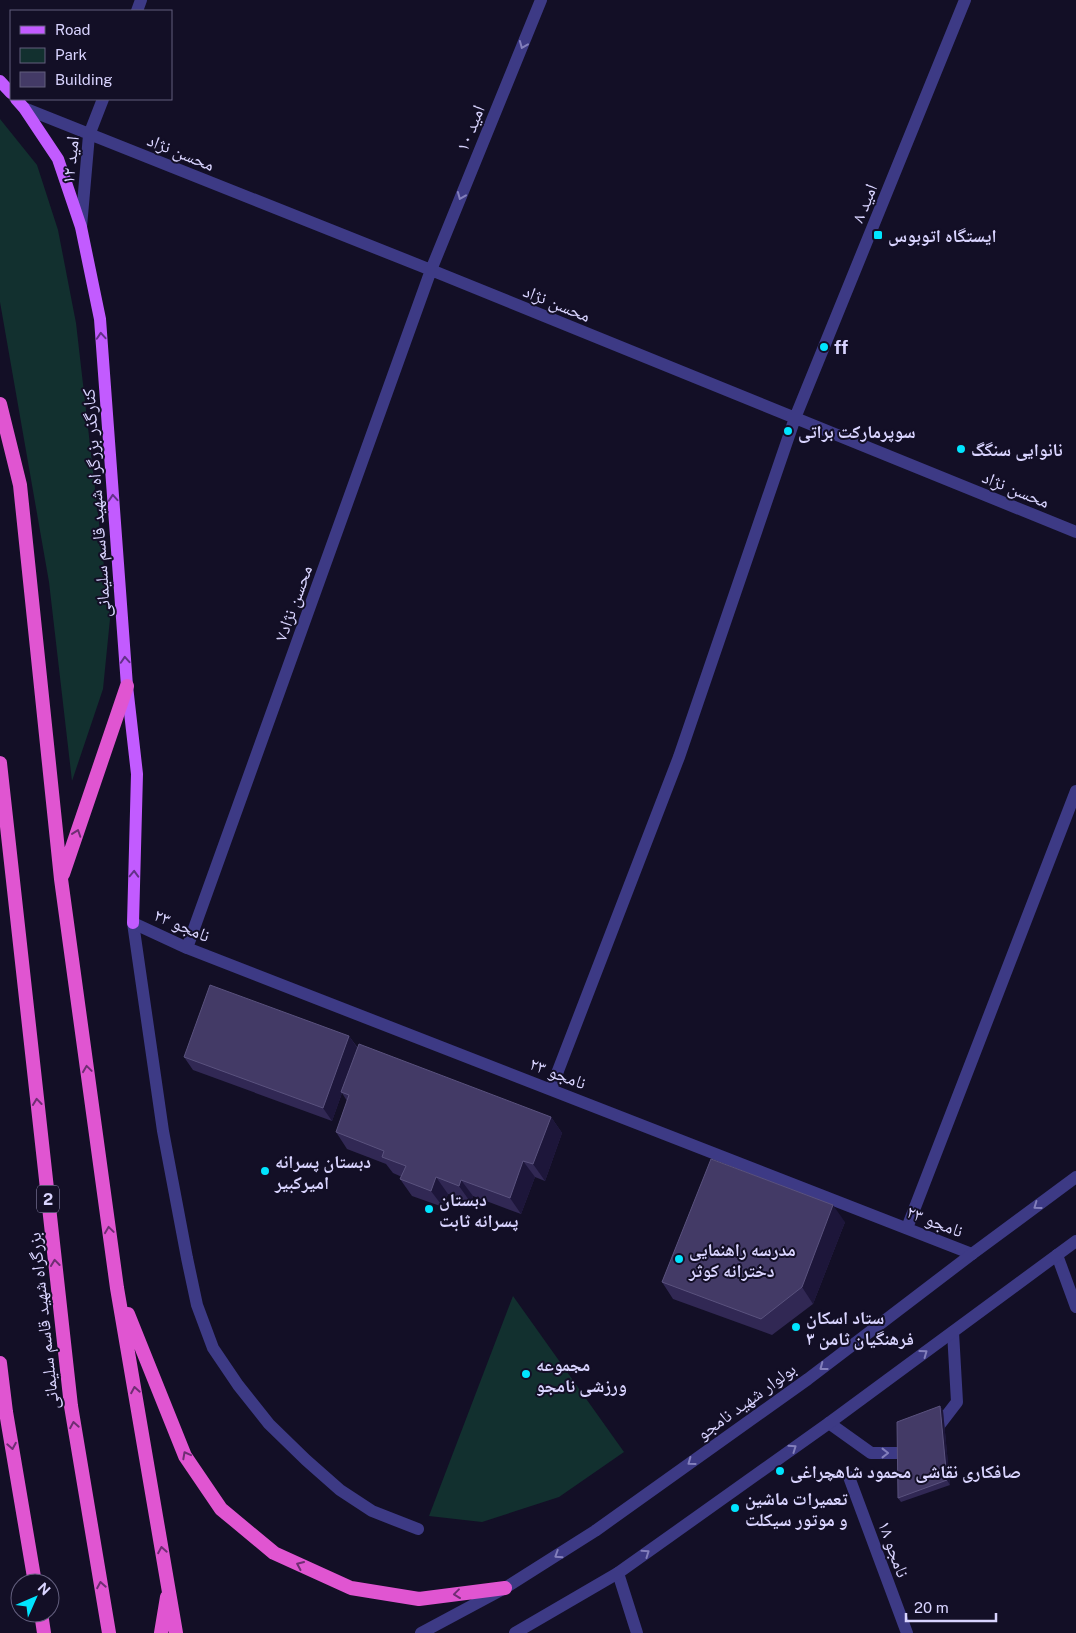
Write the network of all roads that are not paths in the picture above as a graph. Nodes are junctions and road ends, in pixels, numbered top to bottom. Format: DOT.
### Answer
graph roads {
  1 [pos="541,0"];
  2 [pos="964,0"];
  3 [pos="0,81"];
  4 [pos="10,93"];
  5 [pos="103,100"];
  6 [pos="20,104"];
  7 [pos="89,135"];
  8 [pos="81,227"];
  9 [pos="431,270"];
  10 [pos="0,404"];
  11 [pos="795,418"];
  12 [pos="1076,532"];
  13 [pos="126,686"];
  14 [pos="0,764"];
  15 [pos="1076,790"];
  16 [pos="61,879"];
  17 [pos="133,923"];
  18 [pos="187,948"];
  19 [pos="551,1089"];
  20 [pos="1076,1177"];
  21 [pos="907,1228"];
  22 [pos="1076,1241"];
  23 [pos="972,1254"];
  24 [pos="1057,1255"];
  25 [pos="118,1288"];
  26 [pos="1076,1307"];
  27 [pos="953,1332"];
  28 [pos="0,1363"];
  29 [pos="829,1422"];
  30 [pos="849,1476"];
  31 [pos="418,1529"];
  32 [pos="34,1573"];
  33 [pos="618,1573"];
  34 [pos="168,1587"];
  35 [pos="505,1588"];
  36 [pos="109,1633"];
  37 [pos="161,1633"];
  38 [pos="176,1633"];
  39 [pos="421,1633"];
  40 [pos="515,1633"];
  41 [pos="637,1633"];
  42 [pos="906,1633"];
  1 -- 9 [label="street, امید ۱۰, one-way"];
  2 -- 11 [label="street, امید ۸"];
  3 -- 4 [label="main road"];
  5 -- 7 [label="street, امید ۱۲"];
  6 -- 7 [label="street, محسن نژاد"];
  6 -- 8 [label="main road, کنارگذر بزرگراه شهید قاسم سلیمانی"];
  7 -- 8 [label="street, امید ۱۲"];
  7 -- 9 [label="street, محسن نژاد"];
  13 -- 8 [label="main road, کنارگذر بزرگراه شهید قاسم سلیمانی, one-way"];
  9 -- 11 [label="street, محسن نژاد"];
  9 -- 18 [label="street, محسن نژاد۷"];
  10 -- 16 [label="highway"];
  11 -- 12 [label="street, محسن نژاد"];
  11 -- 19 [label="street, امید ۸"];
  16 -- 13 [label="highway, one-way"];
  17 -- 13 [label="main road, کنارگذر بزرگراه شهید قاسم سلیمانی, one-way"];
  36 -- 14 [label="highway, بزرگراه شهید قاسم سلیمانی / 2, one-way"];
  15 -- 21 [label="street"];
  25 -- 16 [label="highway, one-way"];
  17 -- 18 [label="street, نامجو ۲۳"];
  17 -- 31 [label="street"];
  18 -- 19 [label="street, نامجو ۲۳"];
  19 -- 21 [label="street, نامجو ۲۳"];
  20 -- 23 [label="street, بولوار شهید نامجو, one-way"];
  21 -- 23 [label="street, نامجو ۲۳"];
  22 -- 24 [label="street"];
  23 -- 35 [label="street, بولوار شهید نامجو, one-way"];
  24 -- 26 [label="street"];
  24 -- 27 [label="street"];
  34 -- 25 [label="highway, one-way"];
  35 -- 25 [label="highway, one-way"];
  29 -- 27 [label="street, one-way"];
  29 -- 27 [label="street, one-way"];
  28 -- 32 [label="highway, one-way"];
  33 -- 29 [label="street, one-way"];
  30 -- 42 [label="street, نامجو ۱۸"];
  33 -- 40 [label="street"];
  33 -- 41 [label="street"];
  34 -- 37 [label="highway"];
  34 -- 38 [label="highway"];
  35 -- 39 [label="street, بولوار شهید نامجو"];
}
